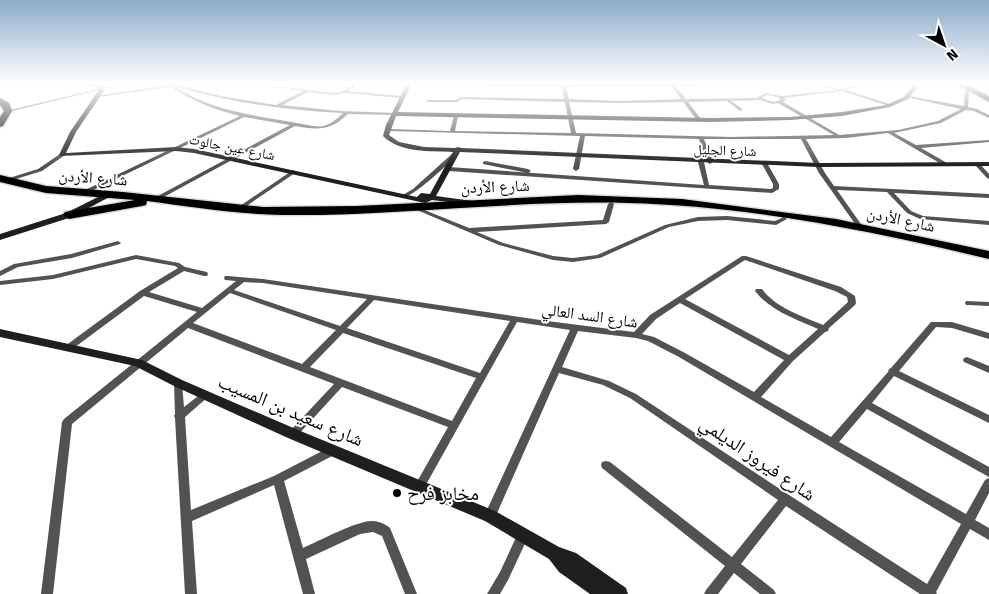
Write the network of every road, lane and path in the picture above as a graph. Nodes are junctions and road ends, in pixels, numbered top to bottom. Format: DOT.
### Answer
graph roads {
  1 [pos="3,111"];
  2 [pos="88,111"];
  3 [pos="229,111"];
  4 [pos="324,111"];
  5 [pos="397,111"];
  6 [pos="569,111"];
  7 [pos="691,111"];
  8 [pos="797,111"];
  9 [pos="861,111"];
  10 [pos="961,111"];
  11 [pos="346,113"];
  12 [pos="245,115"];
  13 [pos="456,116"];
  14 [pos="805,116"];
  15 [pos="394,117"];
  16 [pos="571,118"];
  17 [pos="698,120"];
  18 [pos="0,124"];
  19 [pos="296,124"];
  20 [pos="391,130"];
  21 [pos="452,132"];
  22 [pos="886,132"];
  23 [pos="574,134"];
  24 [pos="583,134"];
  25 [pos="838,136"];
  26 [pos="700,137"];
  27 [pos="803,138"];
  28 [pos="989,141"];
  29 [pos="914,147"];
  30 [pos="175,149"];
  31 [pos="458,151"];
  32 [pos="62,155"];
  33 [pos="580,156"];
  34 [pos="230,158"];
  35 [pos="701,162"];
  36 [pos="710,162"];
  37 [pos="485,163"];
  38 [pos="765,164"];
  39 [pos="942,164"];
  40 [pos="977,164"];
  41 [pos="989,164"];
  42 [pos="819,165"];
  43 [pos="449,169"];
  44 [pos="576,169"];
  45 [pos="292,172"];
  46 [pos="539,176"];
  47 [pos="989,177"];
  48 [pos="2,180"];
  49 [pos="708,187"];
  50 [pos="832,188"];
  51 [pos="889,191"];
  52 [pos="82,194"];
  53 [pos="104,196"];
  54 [pos="989,196"];
  55 [pos="401,199"];
  56 [pos="424,199"];
  57 [pos="152,200"];
  58 [pos="474,203"];
  59 [pos="611,204"];
  60 [pos="669,204"];
  61 [pos="240,208"];
  62 [pos="66,215"];
  63 [pos="784,218"];
  64 [pos="989,223"];
  65 [pos="860,227"];
  66 [pos="468,230"];
  67 [pos="0,236"];
  68 [pos="118,243"];
  69 [pos="989,253"];
  70 [pos="989,262"];
  71 [pos="183,269"];
  72 [pos="0,274"];
  73 [pos="204,274"];
  74 [pos="228,278"];
  75 [pos="243,279"];
  76 [pos="0,283"];
  77 [pos="230,291"];
  78 [pos="759,291"];
  79 [pos="143,293"];
  80 [pos="372,298"];
  81 [pos="680,300"];
  82 [pos="969,304"];
  83 [pos="989,304"];
  84 [pos="203,311"];
  85 [pos="515,319"];
  86 [pos="188,324"];
  87 [pos="342,328"];
  88 [pos="575,328"];
  89 [pos="825,329"];
  90 [pos="0,333"];
  91 [pos="636,335"];
  92 [pos="989,336"];
  93 [pos="68,348"];
  94 [pos="790,359"];
  95 [pos="967,360"];
  96 [pos="138,363"];
  97 [pos="304,368"];
  98 [pos="558,369"];
  99 [pos="989,370"];
  100 [pos="892,371"];
  101 [pos="482,377"];
  102 [pos="178,383"];
  103 [pos="340,383"];
  104 [pos="205,395"];
  105 [pos="754,398"];
  106 [pos="866,404"];
  107 [pos="179,416"];
  108 [pos="989,419"];
  109 [pos="455,426"];
  110 [pos="293,434"];
  111 [pos="832,443"];
  112 [pos="334,450"];
  113 [pos="606,465"];
  114 [pos="989,472"];
  115 [pos="278,479"];
  116 [pos="989,483"];
  117 [pos="419,487"];
  118 [pos="785,500"];
  119 [pos="490,516"];
  120 [pos="186,518"];
  121 [pos="968,522"];
  122 [pos="523,534"];
  123 [pos="989,534"];
  124 [pos="555,554"];
  125 [pos="299,556"];
  126 [pos="733,564"];
  127 [pos="930,593"];
  128 [pos="47,594"];
  129 [pos="191,594"];
  130 [pos="309,594"];
  131 [pos="411,594"];
  132 [pos="493,594"];
  133 [pos="604,594"];
  134 [pos="620,594"];
  135 [pos="710,594"];
  136 [pos="770,594"];
  1 -- 18 [label="highway"];
  2 -- 32 [label="street"];
  3 -- 12 [label="street"];
  4 -- 11 [label="street"];
  5 -- 15 [label="street, شارع الجليل"];
  6 -- 16 [label="street"];
  7 -- 17 [label="street"];
  8 -- 14 [label="street"];
  9 -- 14 [label="street"];
  10 -- 22 [label="street"];
  11 -- 15 [label="street"];
  11 -- 19 [label="street"];
  12 -- 19 [label="street"];
  12 -- 30 [label="street"];
  13 -- 15 [label="street"];
  13 -- 16 [label="street"];
  13 -- 21 [label="street"];
  14 -- 17 [label="street"];
  14 -- 25 [label="street"];
  15 -- 20 [label="street, شارع الجليل"];
  15 -- 31 [label="street, شارع الجليل"];
  16 -- 17 [label="street"];
  16 -- 23 [label="street"];
  19 -- 34 [label="street"];
  20 -- 21 [label="street"];
  20 -- 31 [label="street, شارع الجليل"];
  21 -- 23 [label="street"];
  22 -- 25 [label="street"];
  22 -- 29 [label="street"];
  22 -- 39 [label="street"];
  23 -- 24 [label="street"];
  24 -- 26 [label="street"];
  24 -- 33 [label="street"];
  25 -- 27 [label="street"];
  26 -- 27 [label="street"];
  26 -- 36 [label="street"];
  27 -- 42 [label="street"];
  28 -- 29 [label="street"];
  29 -- 39 [label="street"];
  30 -- 32 [label="street, شارع عين جالوت"];
  30 -- 34 [label="street, شارع عين جالوت"];
  30 -- 52 [label="street"];
  31 -- 33 [label="street, شارع الجليل"];
  31 -- 43 [label="street"];
  31 -- 55 [label="street"];
  32 -- 48 [label="street"];
  33 -- 35 [label="street, شارع الجليل"];
  33 -- 44 [label="street"];
  34 -- 45 [label="street, شارع عين جالوت"];
  34 -- 57 [label="street"];
  35 -- 36 [label="street, شارع الجليل"];
  35 -- 49 [label="street"];
  36 -- 38 [label="street, شارع الجليل"];
  37 -- 46 [label="street"];
  38 -- 42 [label="street, شارع الجليل"];
  38 -- 49 [label="street"];
  39 -- 40 [label="street, شارع الجليل"];
  39 -- 42 [label="street, شارع الجليل"];
  40 -- 41 [label="street, شارع الجليل"];
  40 -- 47 [label="street"];
  42 -- 50 [label="street"];
  43 -- 46 [label="street"];
  43 -- 56 [label="street"];
  45 -- 55 [label="street, شارع عين جالوت"];
  45 -- 61 [label="street"];
  46 -- 49 [label="street"];
  48 -- 52 [label="highway, شارع الأردن"];
  50 -- 51 [label="street"];
  50 -- 65 [label="street"];
  51 -- 54 [label="street"];
  51 -- 64 [label="street"];
  52 -- 53 [label="highway, شارع الأردن"];
  52 -- 62 [label="highway"];
  53 -- 57 [label="highway, شارع الأردن"];
  53 -- 62 [label="street"];
  55 -- 56 [label="street"];
  55 -- 56 [label="street, شارع عين جالوت"];
  55 -- 58 [label="highway, شارع الأردن"];
  55 -- 61 [label="highway, شارع الأردن"];
  56 -- 57 [label="highway, شارع الأردن"];
  56 -- 58 [label="street, شارع عين جالوت"];
  56 -- 59 [label="highway, شارع الأردن"];
  56 -- 66 [label="street"];
  57 -- 61 [label="highway, شارع الأردن"];
  57 -- 62 [label="highway"];
  58 -- 60 [label="highway, شارع الأردن"];
  59 -- 60 [label="highway, شارع الأردن"];
  59 -- 66 [label="street"];
  60 -- 63 [label="highway, شارع الأردن"];
  60 -- 65 [label="highway, شارع الأردن"];
  62 -- 67 [label="street"];
  63 -- 66 [label="street"];
  63 -- 70 [label="highway, شارع الأردن"];
  65 -- 69 [label="highway, شارع الأردن"];
  68 -- 72 [label="street"];
  71 -- 73 [label="street"];
  71 -- 76 [label="street"];
  71 -- 79 [label="street"];
  74 -- 75 [label="street, شارع السد العالي"];
  75 -- 77 [label="street"];
  75 -- 80 [label="street, شارع السد العالي"];
  77 -- 84 [label="street"];
  77 -- 87 [label="street"];
  78 -- 89 [label="street"];
  79 -- 84 [label="street"];
  79 -- 93 [label="street"];
  80 -- 85 [label="street, شارع السد العالي"];
  80 -- 87 [label="street"];
  81 -- 89 [label="street"];
  81 -- 91 [label="street"];
  81 -- 94 [label="street"];
  82 -- 83 [label="street"];
  84 -- 86 [label="street"];
  85 -- 88 [label="street, شارع السد العالي"];
  85 -- 101 [label="street"];
  86 -- 96 [label="street"];
  86 -- 97 [label="street"];
  87 -- 97 [label="street"];
  87 -- 101 [label="street"];
  88 -- 91 [label="street, شارع السد العالي"];
  88 -- 98 [label="street"];
  89 -- 94 [label="street"];
  90 -- 93 [label="street, شارع سعيد بن المسيب"];
  91 -- 105 [label="street, شارع السد العالي"];
  92 -- 100 [label="street"];
  93 -- 96 [label="street, شارع سعيد بن المسيب"];
  94 -- 105 [label="street"];
  95 -- 99 [label="street"];
  96 -- 102 [label="street, شارع سعيد بن المسيب"];
  96 -- 128 [label="street"];
  97 -- 103 [label="street"];
  98 -- 118 [label="street, شارع فيروز الديلمي"];
  98 -- 119 [label="street"];
  100 -- 106 [label="street"];
  100 -- 108 [label="street"];
  101 -- 109 [label="street"];
  102 -- 104 [label="street, شارع سعيد بن المسيب"];
  102 -- 107 [label="street"];
  103 -- 109 [label="street"];
  103 -- 110 [label="street"];
  104 -- 107 [label="street"];
  104 -- 110 [label="street, شارع سعيد بن المسيب"];
  105 -- 111 [label="street, شارع السد العالي"];
  106 -- 111 [label="street"];
  106 -- 114 [label="street"];
  107 -- 120 [label="street"];
  109 -- 117 [label="street"];
  110 -- 112 [label="street, شارع سعيد بن المسيب"];
  111 -- 121 [label="street, شارع السد العالي"];
  112 -- 115 [label="street"];
  112 -- 117 [label="street, شارع سعيد بن المسيب"];
  113 -- 126 [label="street"];
  115 -- 120 [label="street"];
  115 -- 125 [label="street"];
  116 -- 121 [label="street"];
  117 -- 119 [label="street, شارع سعيد بن المسيب"];
  118 -- 126 [label="street"];
  118 -- 127 [label="street, شارع فيروز الديلمي"];
  119 -- 122 [label="street, شارع سعيد بن المسيب"];
  120 -- 129 [label="street"];
  121 -- 123 [label="street, شارع السد العالي"];
  121 -- 127 [label="street"];
  122 -- 124 [label="street, شارع سعيد بن المسيب"];
  122 -- 132 [label="street"];
  124 -- 133 [label="street, شارع سعيد بن المسيب"];
  124 -- 134 [label="street, شارع سعيد بن المسيب"];
  125 -- 130 [label="street"];
  125 -- 131 [label="street"];
  126 -- 135 [label="street"];
  126 -- 136 [label="street"];
}
